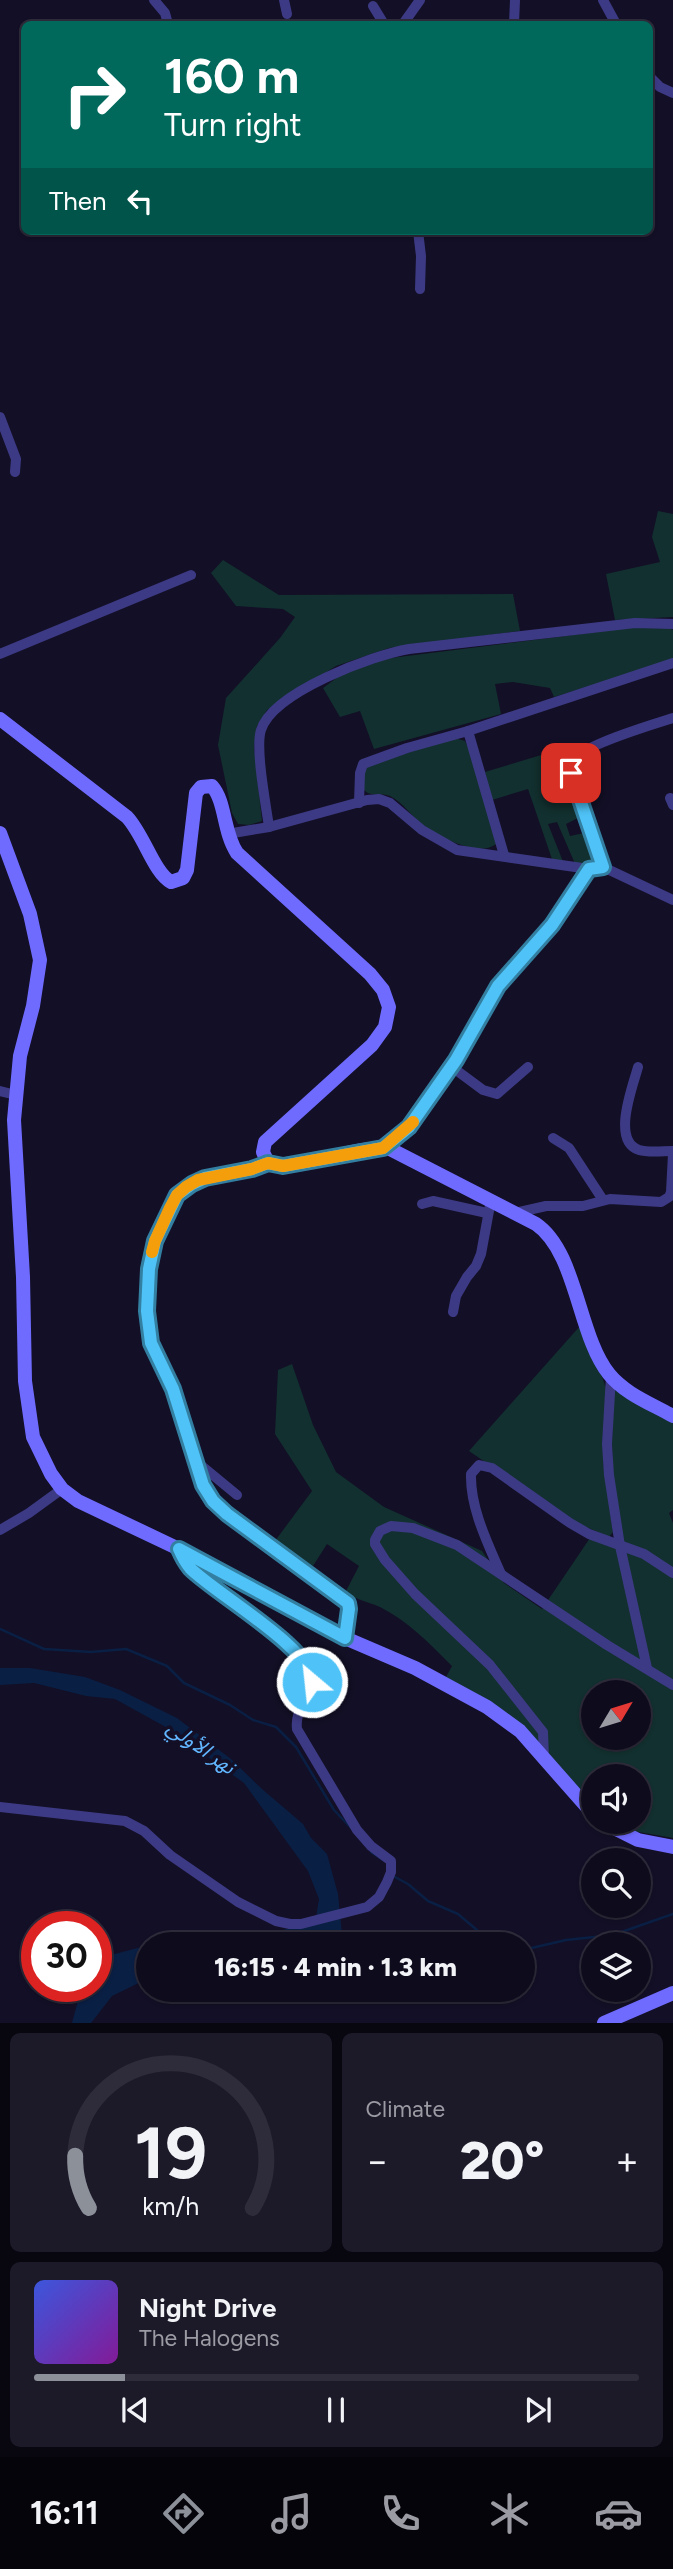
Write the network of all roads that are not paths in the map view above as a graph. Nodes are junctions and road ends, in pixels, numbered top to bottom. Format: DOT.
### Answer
graph roads {
  1 [pos="155,0"];
  2 [pos="284,0"];
  3 [pos="420,0"];
  4 [pos="515,0"];
  5 [pos="603,0"];
  6 [pos="373,6"];
  7 [pos="287,14"];
  8 [pos="167,21"];
  9 [pos="382,21"];
  10 [pos="405,21"];
  11 [pos="514,21"];
  12 [pos="614,21"];
  13 [pos="653,80"];
  14 [pos="673,93"];
  15 [pos="418,235"];
  16 [pos="420,289"];
  17 [pos="0,417"];
  18 [pos="15,472"];
  19 [pos="191,575"];
  20 [pos="673,624"];
  21 [pos="0,654"];
  22 [pos="673,663"];
  23 [pos="673,718"];
  24 [pos="0,719"];
  25 [pos="468,731"];
  26 [pos="359,803"];
  27 [pos="269,827"];
  28 [pos="0,833"];
  29 [pos="227,834"];
  30 [pos="503,855"];
  31 [pos="603,867"];
  32 [pos="589,869"];
  33 [pos="673,900"];
  34 [pos="452,1067"];
  35 [pos="528,1067"];
  36 [pos="638,1067"];
  37 [pos="0,1091"];
  38 [pos="16,1094"];
  39 [pos="553,1138"];
  40 [pos="383,1148"];
  41 [pos="673,1152"];
  42 [pos="268,1163"];
  43 [pos="673,1182"];
  44 [pos="603,1200"];
  45 [pos="422,1204"];
  46 [pos="489,1206"];
  47 [pos="514,1213"];
  48 [pos="453,1312"];
  49 [pos="611,1376"];
  50 [pos="673,1416"];
  51 [pos="195,1461"];
  52 [pos="62,1489"];
  53 [pos="237,1495"];
  54 [pos="0,1530"];
  55 [pos="620,1546"];
  56 [pos="179,1549"];
  57 [pos="673,1573"];
  58 [pos="502,1574"];
  59 [pos="345,1638"];
  60 [pos="647,1668"];
  61 [pos="673,1685"];
  62 [pos="544,1758"];
  63 [pos="581,1802"];
  64 [pos="0,1807"];
  65 [pos="626,1834"];
  66 [pos="673,1847"];
  67 [pos="673,1993"];
  68 [pos="604,2023"];
  1 -- 8 [label="street"];
  2 -- 7 [label="street"];
  3 -- 10 [label="street"];
  4 -- 11 [label="street"];
  5 -- 12 [label="street"];
  6 -- 9 [label="street"];
  13 -- 14 [label="street"];
  15 -- 16 [label="street"];
  17 -- 18 [label="street"];
  19 -- 21 [label="street"];
  20 -- 27 [label="street"];
  22 -- 25 [label="street"];
  23 -- 31 [label="street"];
  24 -- 29 [label="main road"];
  25 -- 26 [label="street"];
  25 -- 30 [label="street"];
  26 -- 27 [label="street"];
  26 -- 30 [label="street"];
  27 -- 29 [label="street"];
  28 -- 38 [label="main road"];
  29 -- 42 [label="main road"];
  30 -- 32 [label="street"];
  31 -- 32 [label="street"];
  31 -- 33 [label="street"];
  32 -- 34 [label="street"];
  34 -- 35 [label="street"];
  34 -- 40 [label="street"];
  36 -- 41 [label="street"];
  37 -- 38 [label="street"];
  38 -- 52 [label="main road"];
  39 -- 44 [label="street"];
  40 -- 42 [label="main road"];
  40 -- 46 [label="main road"];
  41 -- 43 [label="street"];
  42 -- 51 [label="street"];
  43 -- 44 [label="street"];
  44 -- 47 [label="street"];
  45 -- 46 [label="street"];
  46 -- 47 [label="main road"];
  46 -- 48 [label="street"];
  47 -- 49 [label="main road"];
  49 -- 50 [label="main road"];
  49 -- 55 [label="street"];
  51 -- 53 [label="street"];
  51 -- 59 [label="street"];
  52 -- 54 [label="street"];
  52 -- 56 [label="main road"];
  55 -- 57 [label="street"];
  55 -- 58 [label="street"];
  55 -- 60 [label="street"];
  56 -- 59 [label="main road"];
  56 -- 64 [label="street"];
  58 -- 60 [label="street"];
  58 -- 62 [label="street"];
  59 -- 62 [label="main road"];
  60 -- 61 [label="street"];
  62 -- 63 [label="main road"];
  65 -- 66 [label="main road"];
  67 -- 68 [label="main road"];
}
